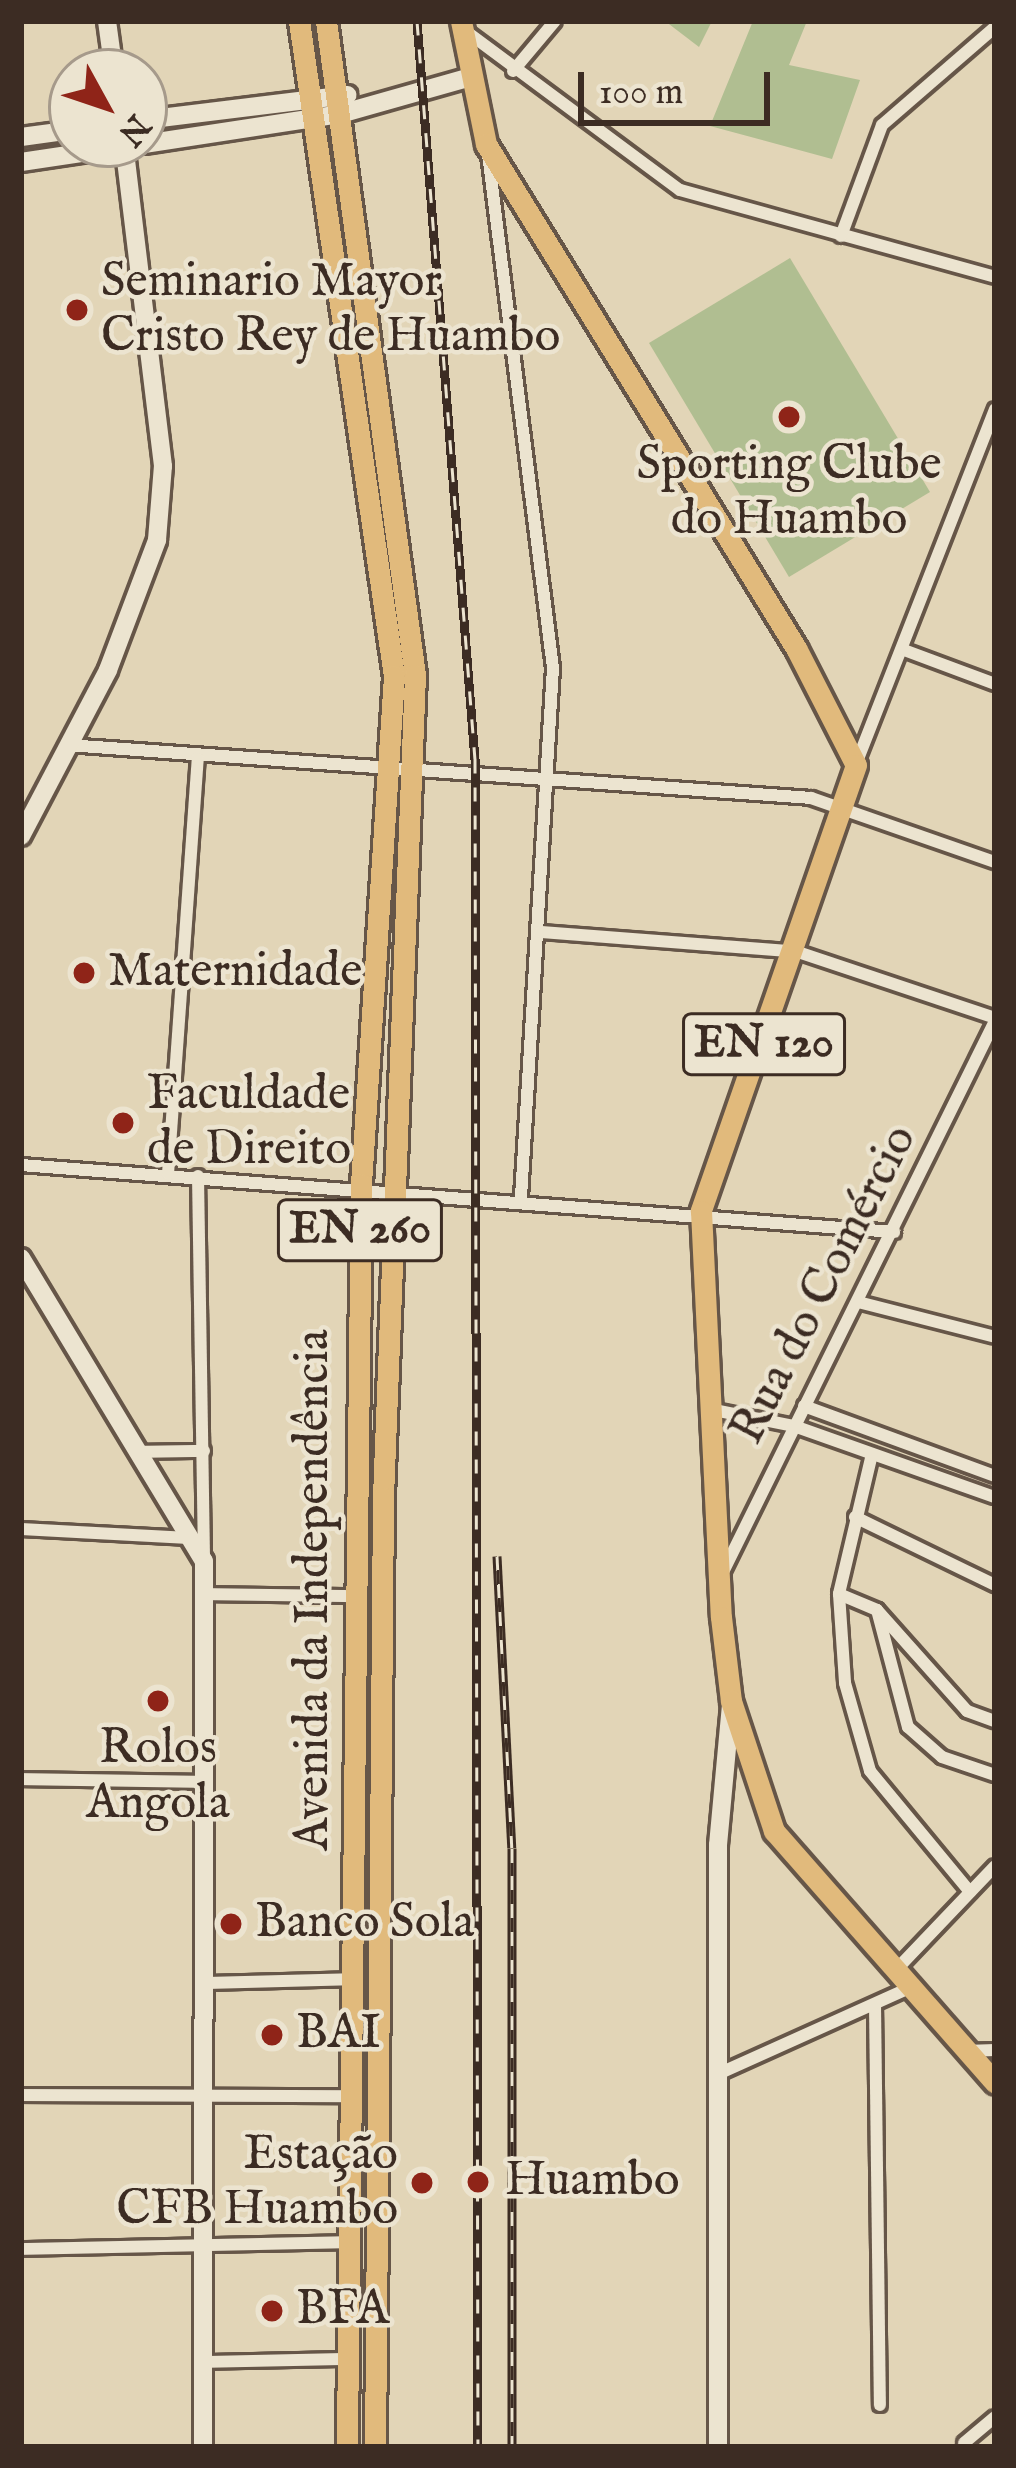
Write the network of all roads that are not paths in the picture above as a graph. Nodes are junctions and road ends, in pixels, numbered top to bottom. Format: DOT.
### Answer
graph roads {
  1 [pos="299,21"];
  2 [pos="326,21"];
  3 [pos="555,21"];
  4 [pos="462,25"];
  5 [pos="995,27"];
  6 [pos="513,71"];
  7 [pos="471,77"];
  8 [pos="338,103"];
  9 [pos="310,108"];
  10 [pos="168,118"];
  11 [pos="168,138"];
  12 [pos="486,144"];
  13 [pos="136,168"];
  14 [pos="841,236"];
  15 [pos="995,277"];
  16 [pos="995,410"];
  17 [pos="904,650"];
  18 [pos="995,684"];
  19 [pos="66,745"];
  20 [pos="198,759"];
  21 [pos="856,765"];
  22 [pos="389,772"];
  23 [pos="415,772"];
  24 [pos="548,777"];
  25 [pos="848,807"];
  26 [pos="21,836"];
  27 [pos="995,862"];
  28 [pos="541,932"];
  29 [pos="799,952"];
  30 [pos="377,986"];
  31 [pos="404,986"];
  32 [pos="995,1019"];
  33 [pos="24,1163"];
  34 [pos="168,1174"];
  35 [pos="198,1176"];
  36 [pos="361,1184"];
  37 [pos="391,1186"];
  38 [pos="521,1198"];
  39 [pos="701,1211"];
  40 [pos="894,1232"];
  41 [pos="21,1258"];
  42 [pos="858,1302"];
  43 [pos="995,1337"];
  44 [pos="358,1357"];
  45 [pos="387,1357"];
  46 [pos="357,1382"];
  47 [pos="387,1382"];
  48 [pos="804,1406"];
  49 [pos="713,1410"];
  50 [pos="794,1426"];
  51 [pos="204,1450"];
  52 [pos="137,1452"];
  53 [pos="872,1454"];
  54 [pos="995,1476"];
  55 [pos="995,1497"];
  56 [pos="855,1516"];
  57 [pos="21,1529"];
  58 [pos="189,1538"];
  59 [pos="204,1561"];
  60 [pos="718,1582"];
  61 [pos="995,1586"];
  62 [pos="204,1594"];
  63 [pos="839,1594"];
  64 [pos="356,1596"];
  65 [pos="877,1610"];
  66 [pos="731,1701"];
  67 [pos="995,1721"];
  68 [pos="995,1775"];
  69 [pos="380,1777"];
  70 [pos="356,1778"];
  71 [pos="21,1779"];
  72 [pos="203,1782"];
  73 [pos="995,1867"];
  74 [pos="970,1892"];
  75 [pos="354,1979"];
  76 [pos="902,1980"];
  77 [pos="203,1983"];
  78 [pos="875,2005"];
  79 [pos="995,2050"];
  80 [pos="966,2051"];
  81 [pos="718,2074"];
  82 [pos="995,2083"];
  83 [pos="21,2095"];
  84 [pos="352,2096"];
  85 [pos="203,2097"];
  86 [pos="352,2170"];
  87 [pos="379,2170"];
  88 [pos="349,2242"];
  89 [pos="21,2249"];
  90 [pos="203,2252"];
  91 [pos="348,2360"];
  92 [pos="203,2362"];
  93 [pos="880,2405"];
  94 [pos="995,2417"];
  95 [pos="964,2443"];
  96 [pos="203,2447"];
  97 [pos="346,2447"];
  98 [pos="375,2447"];
  99 [pos="718,2447"];
  1 -- 9 [label="main road, Avenida da Independência / EN 260"];
  2 -- 8 [label="main road, Avenida da Independência / EN 260"];
  3 -- 6 [label="street"];
  4 -- 6 [label="street"];
  4 -- 7 [label="main road"];
  5 -- 14 [label="street"];
  6 -- 14 [label="street"];
  7 -- 8 [label="street"];
  7 -- 12 [label="main road"];
  8 -- 9 [label="street"];
  8 -- 23 [label="main road, Avenida da Independência / EN 260"];
  9 -- 10 [label="street"];
  9 -- 11 [label="street"];
  9 -- 22 [label="main road, Avenida da Independência / EN 260"];
  12 -- 21 [label="main road"];
  12 -- 24 [label="street"];
  13 -- 19 [label="street"];
  14 -- 15 [label="street"];
  16 -- 17 [label="street"];
  17 -- 18 [label="street"];
  17 -- 21 [label="street"];
  19 -- 20 [label="street"];
  19 -- 26 [label="street"];
  20 -- 22 [label="street"];
  20 -- 34 [label="street"];
  21 -- 25 [label="main road, EN 120"];
  22 -- 23 [label="street"];
  22 -- 30 [label="main road, Avenida da Independência / EN 260"];
  23 -- 24 [label="street"];
  23 -- 31 [label="main road, Avenida da Independência / EN 260"];
  24 -- 25 [label="street"];
  24 -- 28 [label="street"];
  25 -- 27 [label="street"];
  25 -- 29 [label="main road, EN 120"];
  28 -- 29 [label="street"];
  28 -- 38 [label="street"];
  29 -- 32 [label="street"];
  29 -- 39 [label="main road, EN 120"];
  30 -- 31 [label="main road"];
  30 -- 36 [label="main road, Avenida da Independência / EN 260"];
  31 -- 37 [label="main road, Avenida da Independência / EN 260"];
  32 -- 40 [label="street, Rua do Comércio"];
  33 -- 34 [label="street"];
  34 -- 35 [label="street"];
  35 -- 36 [label="street"];
  35 -- 51 [label="street"];
  36 -- 37 [label="street"];
  36 -- 44 [label="main road, Avenida da Independência / EN 260"];
  37 -- 38 [label="street"];
  37 -- 45 [label="main road, Avenida da Independência / EN 260"];
  38 -- 39 [label="street"];
  39 -- 40 [label="street"];
  39 -- 49 [label="main road, EN 120"];
  40 -- 42 [label="street, Rua do Comércio"];
  41 -- 52 [label="street"];
  42 -- 43 [label="street"];
  42 -- 48 [label="street, Rua do Comércio"];
  44 -- 45 [label="main road"];
  44 -- 46 [label="main road, Avenida da Independência / EN 260"];
  45 -- 47 [label="main road, Avenida da Independência / EN 260"];
  46 -- 47 [label="main road"];
  46 -- 64 [label="main road, Avenida da Independência / EN 260"];
  47 -- 69 [label="main road, Avenida da Independência / EN 260"];
  48 -- 50 [label="street, Rua do Comércio"];
  48 -- 54 [label="street"];
  49 -- 50 [label="street"];
  49 -- 60 [label="main road, EN 120"];
  50 -- 53 [label="street"];
  50 -- 60 [label="street, Rua do Comércio"];
  51 -- 52 [label="street"];
  51 -- 59 [label="street"];
  52 -- 58 [label="street"];
  53 -- 55 [label="street"];
  53 -- 56 [label="street"];
  56 -- 61 [label="street"];
  56 -- 63 [label="street"];
  57 -- 58 [label="street"];
  58 -- 59 [label="street"];
  59 -- 62 [label="street"];
  60 -- 66 [label="main road, EN 120"];
  62 -- 64 [label="street"];
  62 -- 72 [label="street"];
  63 -- 65 [label="street"];
  63 -- 74 [label="street"];
  64 -- 70 [label="main road, Avenida da Independência / EN 260"];
  65 -- 67 [label="street"];
  65 -- 68 [label="street"];
  66 -- 76 [label="main road, EN 120"];
  66 -- 81 [label="street"];
  69 -- 70 [label="main road"];
  69 -- 87 [label="main road, Avenida da Independência / EN 260"];
  70 -- 75 [label="main road, Avenida da Independência / EN 260"];
  71 -- 72 [label="street"];
  72 -- 77 [label="street"];
  73 -- 74 [label="street"];
  74 -- 76 [label="street"];
  75 -- 77 [label="street"];
  75 -- 84 [label="main road, Avenida da Independência / EN 260"];
  76 -- 78 [label="street"];
  76 -- 80 [label="main road, EN 120"];
  77 -- 85 [label="street"];
  78 -- 81 [label="street"];
  78 -- 93 [label="street"];
  79 -- 80 [label="street"];
  80 -- 82 [label="main road, EN 120"];
  81 -- 99 [label="street"];
  83 -- 85 [label="street"];
  84 -- 85 [label="street"];
  84 -- 86 [label="main road, Avenida da Independência / EN 260"];
  85 -- 90 [label="street"];
  86 -- 87 [label="main road"];
  86 -- 88 [label="main road, Avenida da Independência / EN 260"];
  87 -- 98 [label="main road, Avenida da Independência / EN 260"];
  88 -- 90 [label="street"];
  88 -- 91 [label="main road, Avenida da Independência / EN 260"];
  89 -- 90 [label="street"];
  90 -- 92 [label="street"];
  91 -- 92 [label="street"];
  91 -- 97 [label="main road, Avenida da Independência / EN 260"];
  92 -- 96 [label="street"];
  94 -- 95 [label="street"];
}
